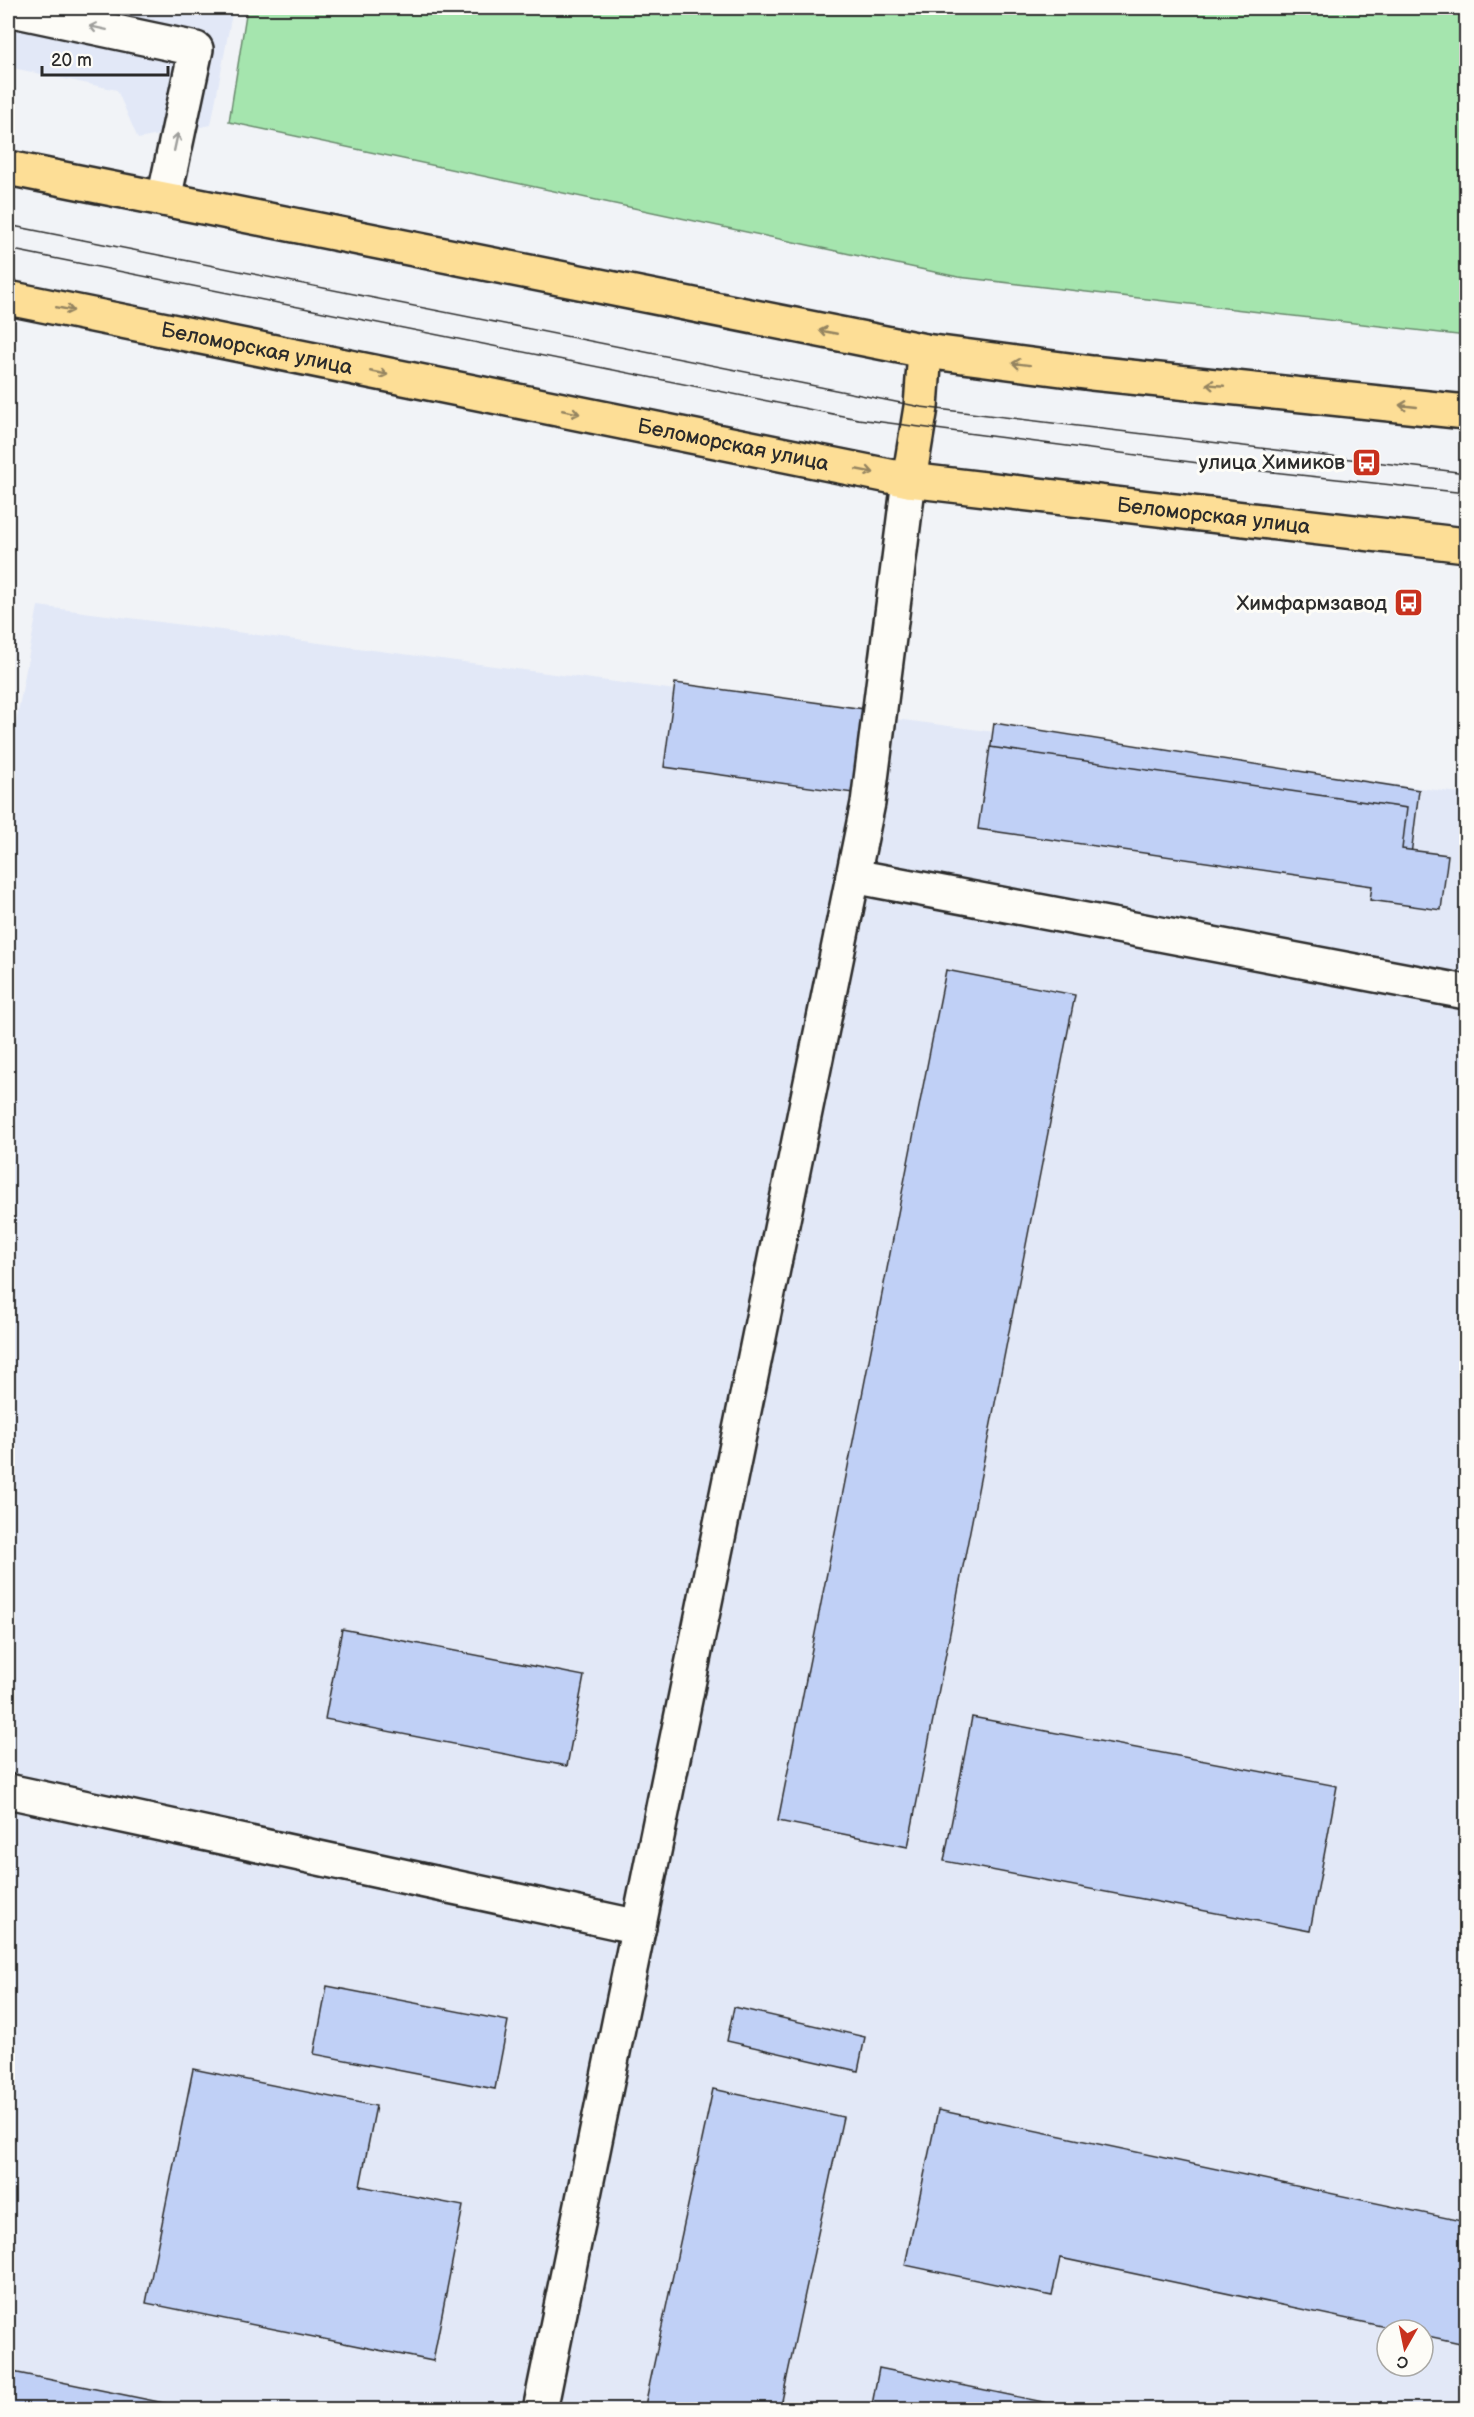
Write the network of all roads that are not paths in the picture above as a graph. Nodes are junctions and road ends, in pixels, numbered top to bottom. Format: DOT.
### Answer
graph roads {
  1 [pos="8,9"];
  2 [pos="8,168"];
  3 [pos="164,199"];
  4 [pos="8,298"];
  5 [pos="925,351"];
  6 [pos="1467,412"];
  7 [pos="909,480"];
  8 [pos="1467,545"];
  9 [pos="853,876"];
  10 [pos="1467,992"];
  11 [pos="8,1791"];
  12 [pos="639,1927"];
  13 [pos="540,2409"];
  3 -- 1 [label="lane, one-way"];
  2 -- 3 [label="main road"];
  5 -- 3 [label="main road, one-way"];
  4 -- 7 [label="main road, Беломорская улица, one-way"];
  6 -- 5 [label="main road, one-way"];
  5 -- 7 [label="main road"];
  7 -- 8 [label="main road, Беломорская улица"];
  7 -- 9 [label="lane"];
  9 -- 10 [label="lane"];
  9 -- 12 [label="lane"];
  11 -- 12 [label="lane"];
  12 -- 13 [label="lane"];
}
